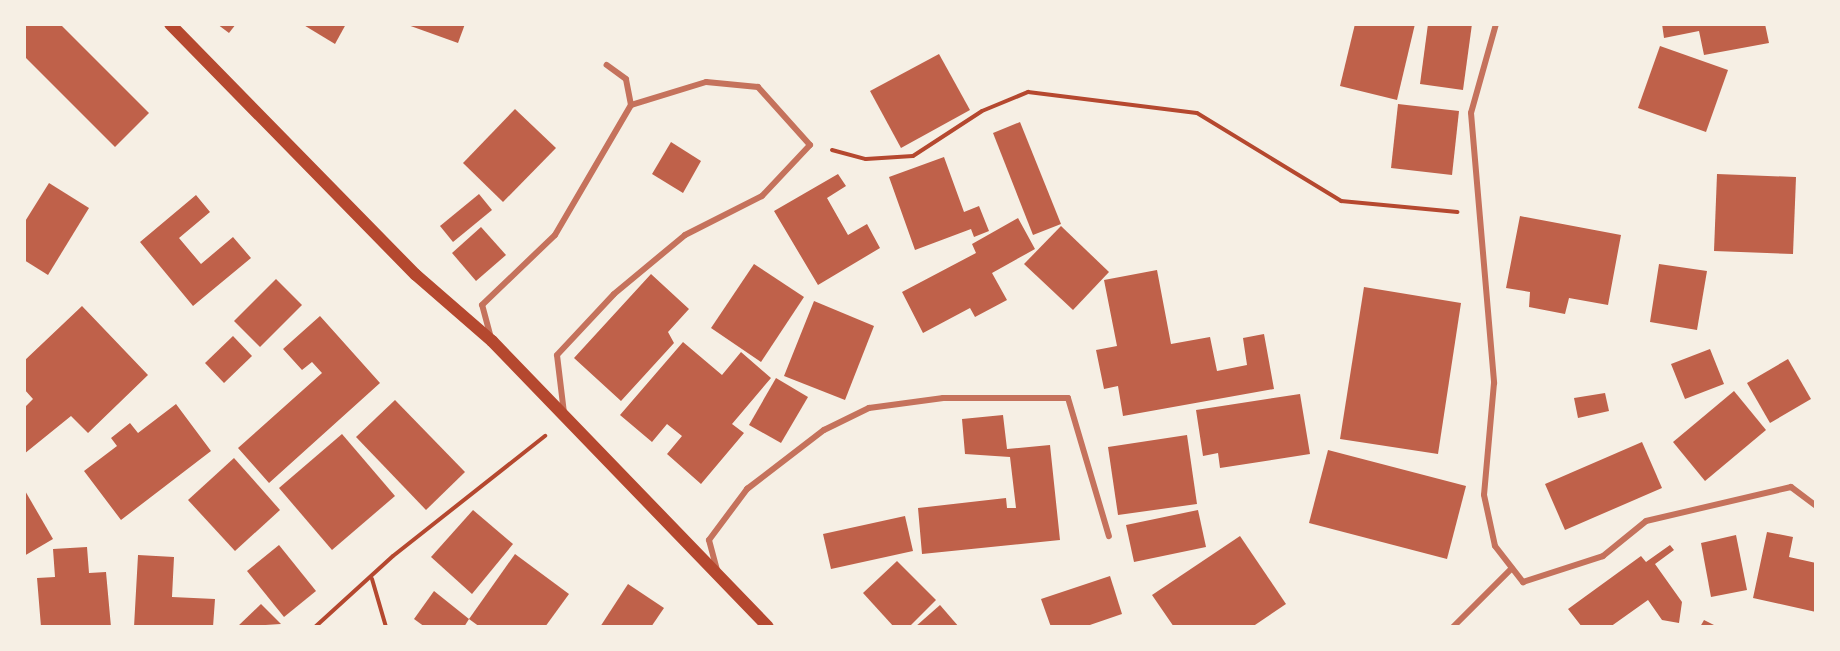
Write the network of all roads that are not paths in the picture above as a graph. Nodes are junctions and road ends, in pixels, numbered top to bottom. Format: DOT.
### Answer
graph roads {
  1 [pos="171,24"];
  2 [pos="1496,24"];
  3 [pos="607,64"];
  4 [pos="631,105"];
  5 [pos="492,341"];
  6 [pos="565,421"];
  7 [pos="1816,506"];
  8 [pos="1109,536"];
  9 [pos="1512,568"];
  10 [pos="718,576"];
  11 [pos="768,627"];
  12 [pos="1453,627"];
  1 -- 5 [label="main road"];
  2 -- 9 [label="street"];
  3 -- 4 [label="street"];
  4 -- 5 [label="street"];
  4 -- 6 [label="street"];
  5 -- 6 [label="main road"];
  6 -- 10 [label="main road"];
  7 -- 9 [label="street"];
  8 -- 10 [label="street"];
  9 -- 12 [label="street"];
  10 -- 11 [label="main road"];
}
